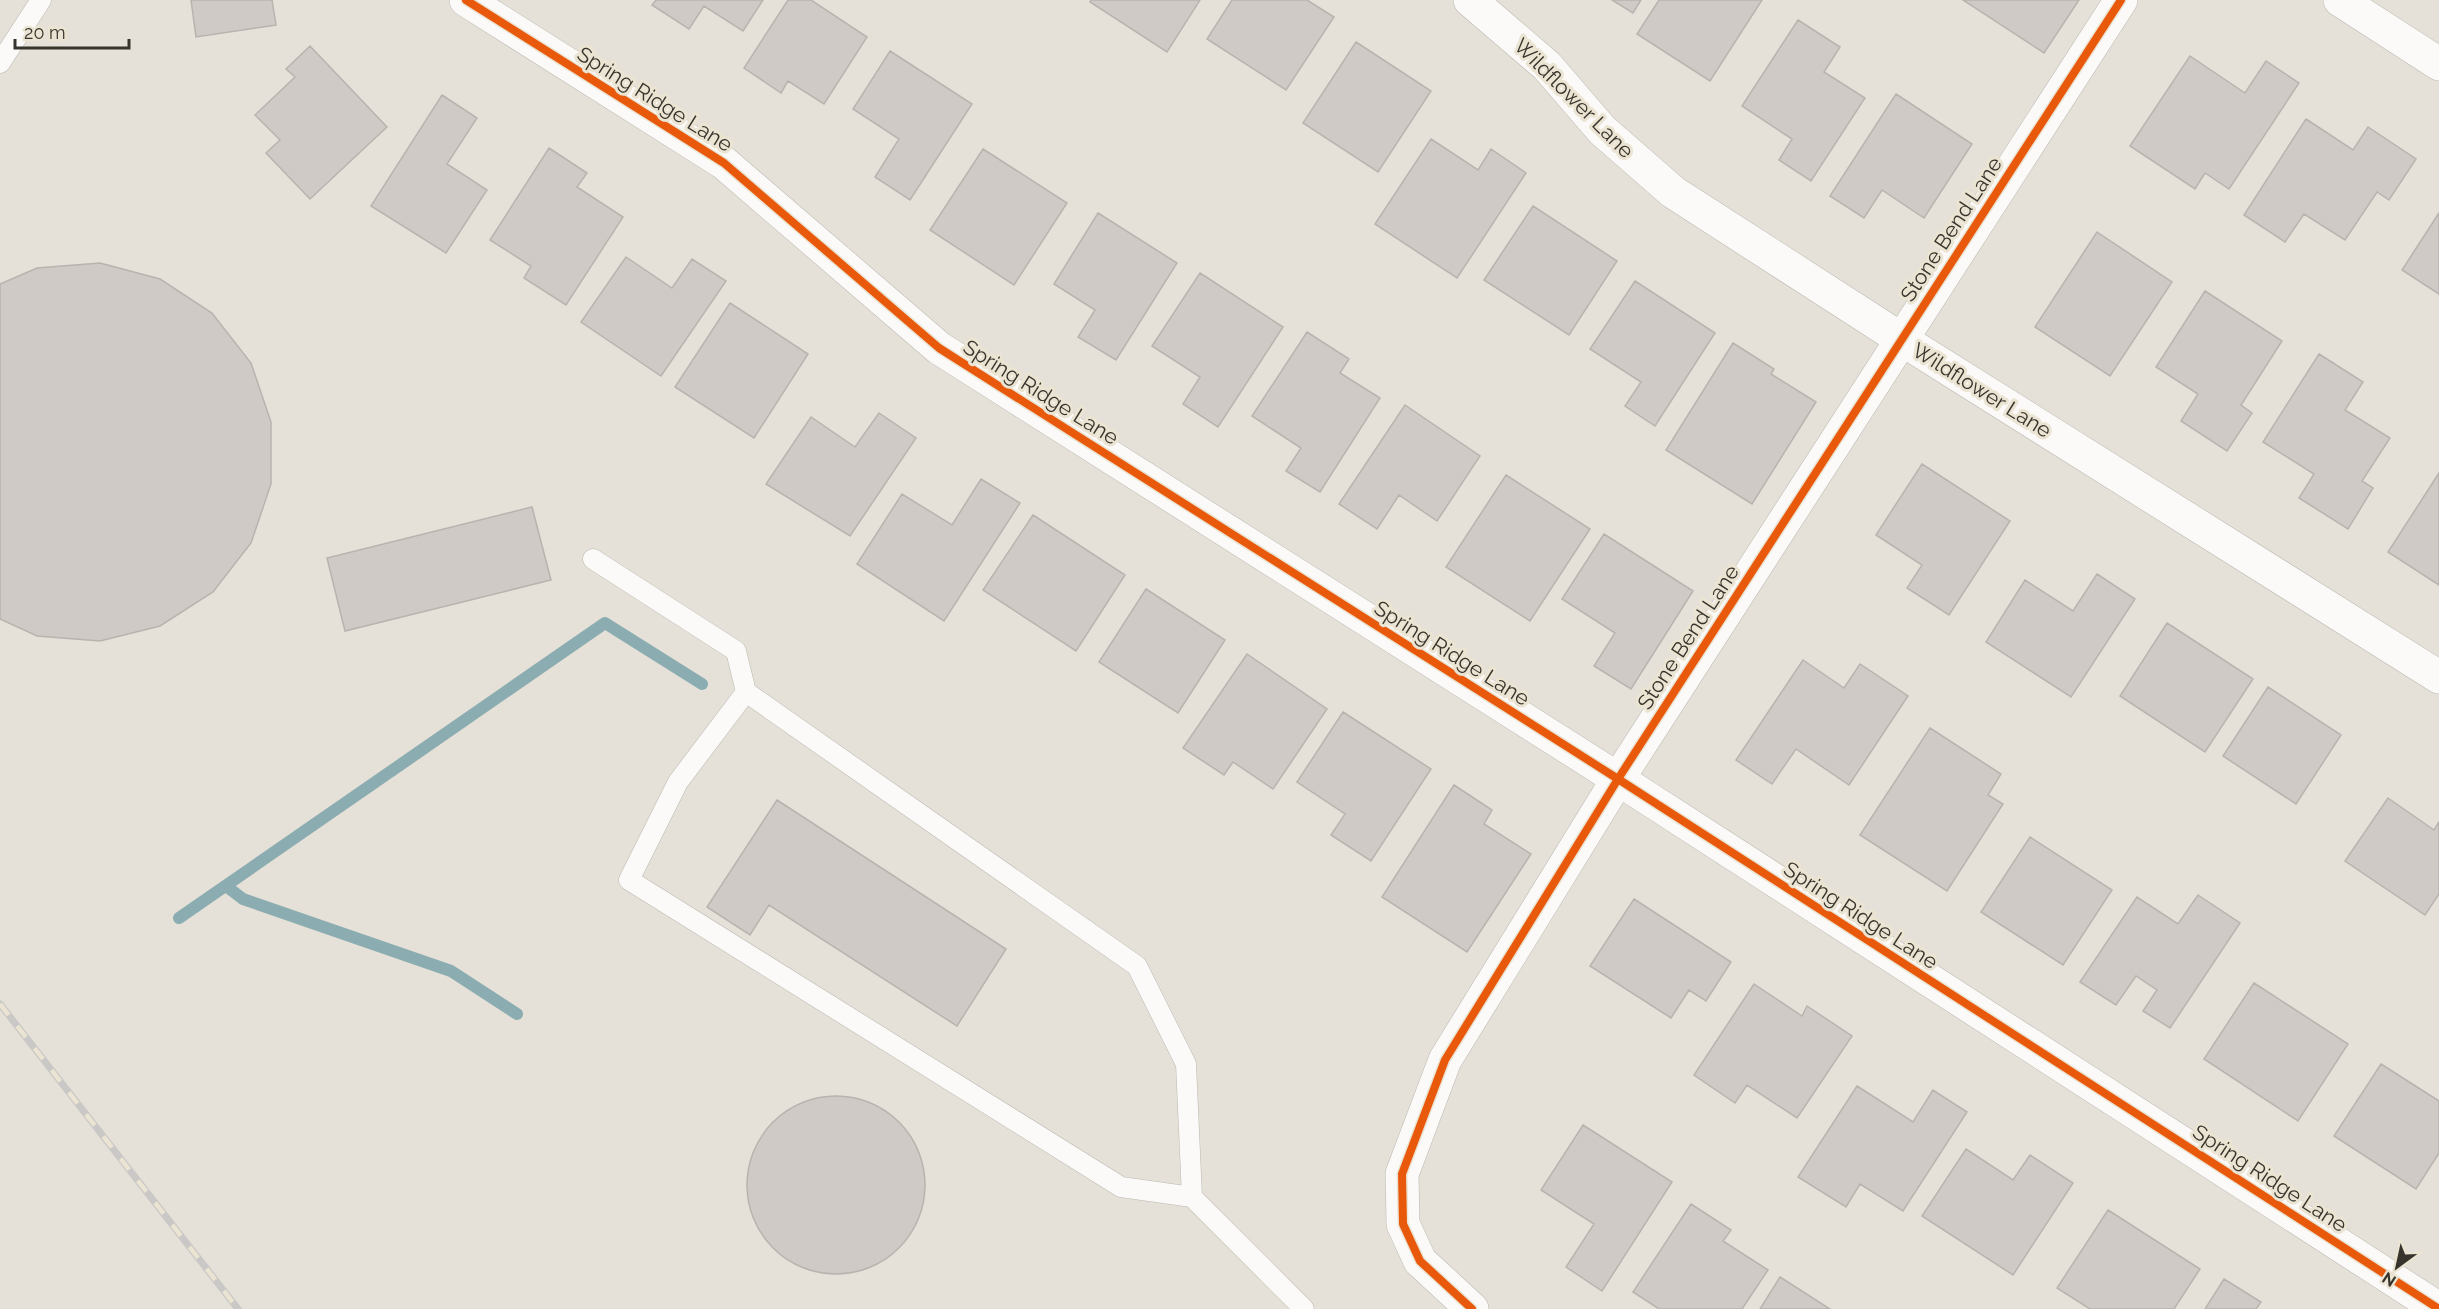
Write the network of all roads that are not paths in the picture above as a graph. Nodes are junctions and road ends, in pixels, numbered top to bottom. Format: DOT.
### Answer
graph roads {
  1 [pos="41,0"];
  2 [pos="466,0"];
  3 [pos="1470,0"];
  4 [pos="2121,0"];
  5 [pos="2340,0"];
  6 [pos="0,63"];
  7 [pos="2439,64"];
  8 [pos="1900,339"];
  9 [pos="593,559"];
  10 [pos="2439,677"];
  11 [pos="746,692"];
  12 [pos="1618,779"];
  13 [pos="1192,1197"];
  14 [pos="1304,1309"];
  15 [pos="1472,1309"];
  16 [pos="2439,1309"];
  1 -- 6 [label="lane"];
  2 -- 12 [label="street, Spring Ridge Lane"];
  3 -- 8 [label="street, Wildflower Lane"];
  4 -- 8 [label="street, Stone Bend Lane"];
  5 -- 7 [label="street"];
  8 -- 10 [label="street, Wildflower Lane"];
  8 -- 12 [label="street, Stone Bend Lane"];
  9 -- 11 [label="lane"];
  11 -- 13 [label="lane"];
  11 -- 13 [label="lane"];
  12 -- 15 [label="street, Stone Bend Lane"];
  12 -- 16 [label="street, Spring Ridge Lane"];
  13 -- 14 [label="lane"];
}
